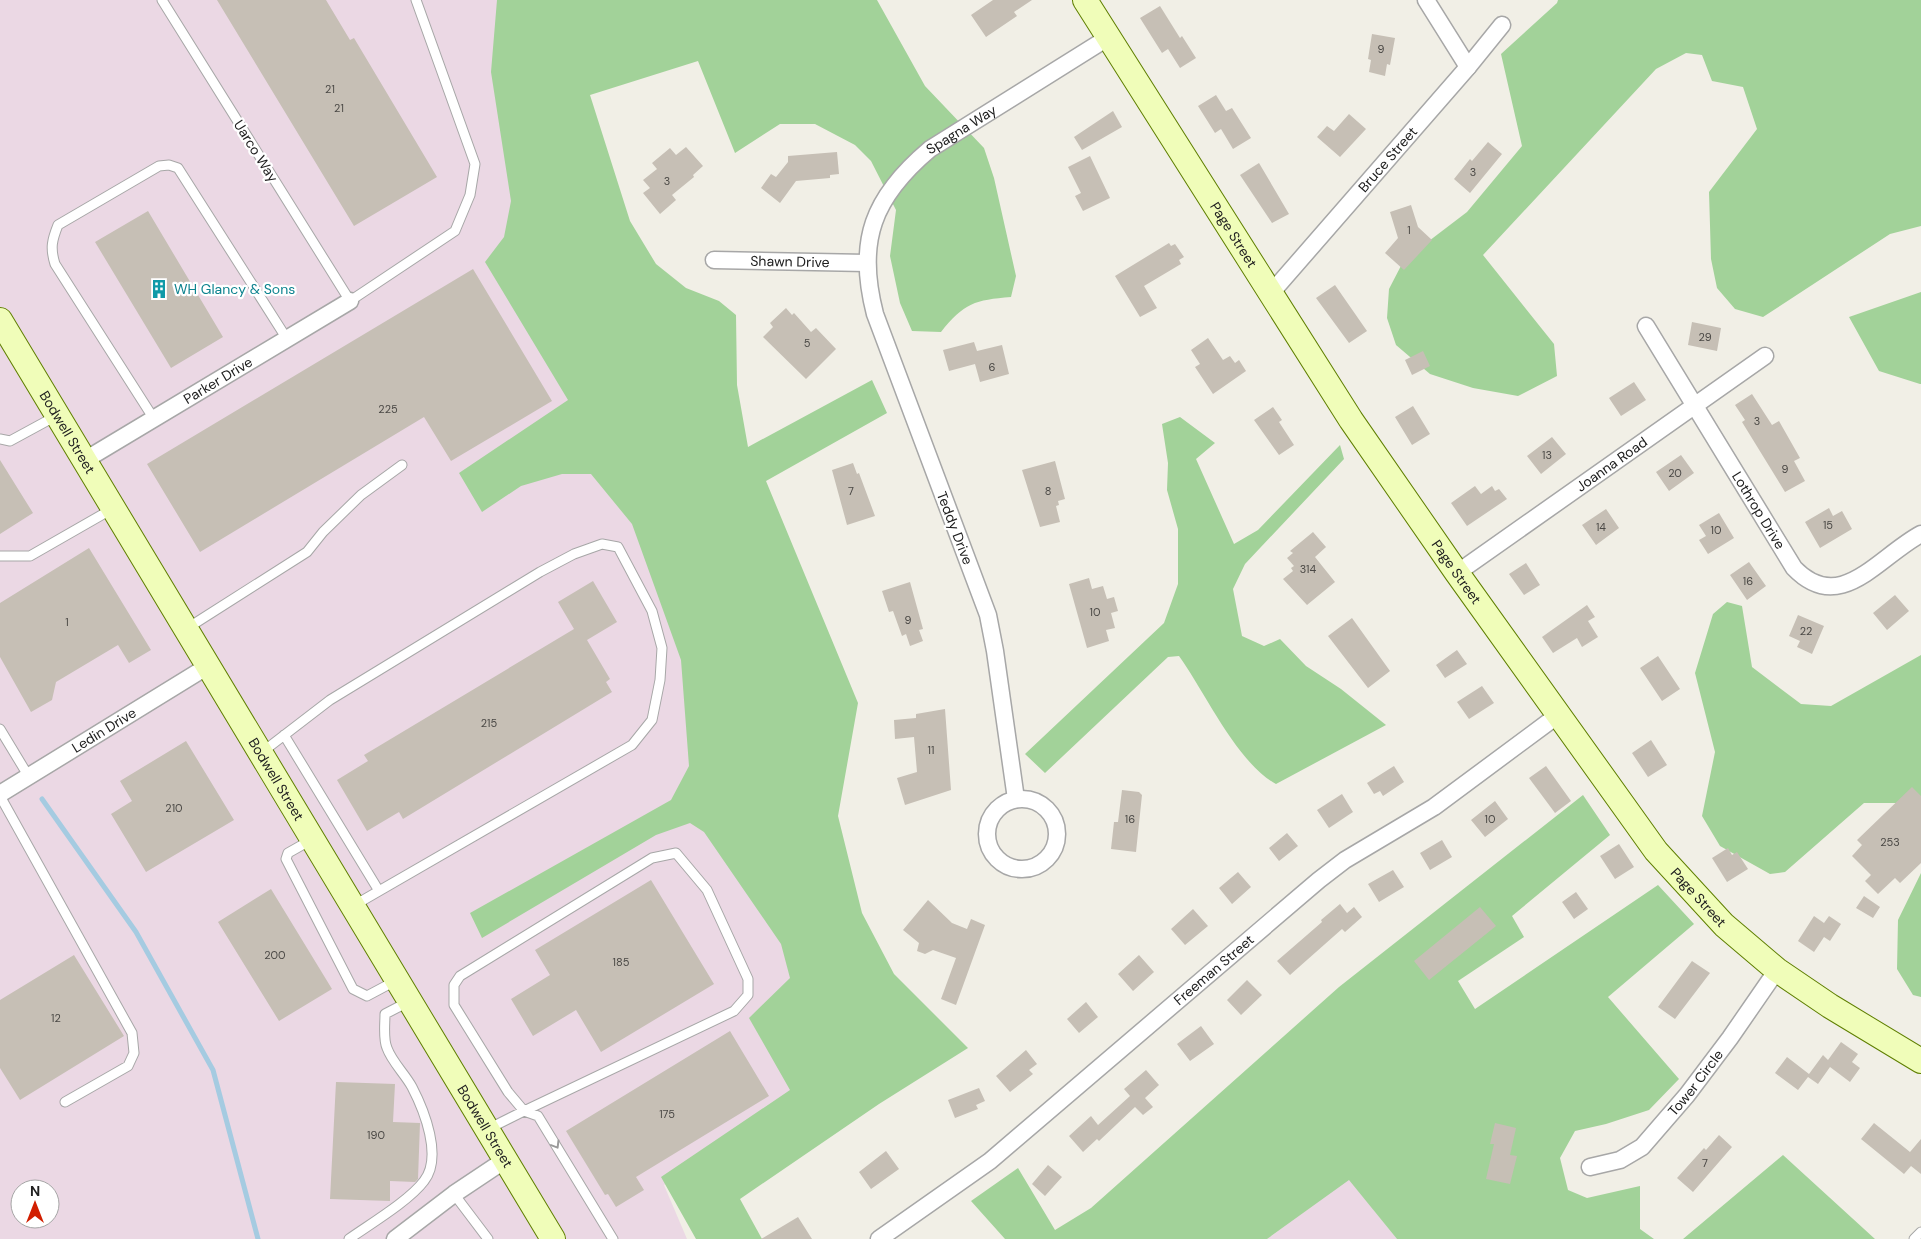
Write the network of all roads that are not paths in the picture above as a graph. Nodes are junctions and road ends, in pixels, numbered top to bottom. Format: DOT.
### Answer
graph roads {
  1 [pos="162,0"];
  2 [pos="416,0"];
  3 [pos="1085,0"];
  4 [pos="1426,0"];
  5 [pos="1502,25"];
  6 [pos="1109,37"];
  7 [pos="1468,67"];
  8 [pos="714,260"];
  9 [pos="867,263"];
  10 [pos="1272,292"];
  11 [pos="350,301"];
  12 [pos="0,320"];
  13 [pos="1646,326"];
  14 [pos="287,338"];
  15 [pos="1765,356"];
  16 [pos="1695,405"];
  17 [pos="57,415"];
  18 [pos="154,419"];
  19 [pos="0,439"];
  20 [pos="85,460"];
  21 [pos="402,465"];
  22 [pos="114,508"];
  23 [pos="1921,534"];
  24 [pos="0,556"];
  25 [pos="1457,573"];
  26 [pos="186,629"];
  27 [pos="208,666"];
  28 [pos="1558,715"];
  29 [pos="0,729"];
  30 [pos="284,735"];
  31 [pos="261,753"];
  32 [pos="29,777"];
  33 [pos="0,795"];
  34 [pos="1016,799"];
  35 [pos="312,839"];
  36 [pos="378,891"];
  37 [pos="353,906"];
  38 [pos="1777,970"];
  39 [pos="397,980"];
  40 [pos="410,1001"];
  41 [pos="1921,1061"];
  42 [pos="65,1102"];
  43 [pos="524,1111"];
  44 [pos="487,1130"];
  45 [pos="505,1160"];
  46 [pos="1590,1167"];
  47 [pos="454,1194"];
  48 [pos="1921,1232"];
  49 [pos="348,1239"];
  50 [pos="395,1239"];
  51 [pos="488,1239"];
  52 [pos="553,1239"];
  53 [pos="613,1239"];
  54 [pos="879,1239"];
  55 [pos="1914,1239"];
  1 -- 11 [label="lane, Uarco Way"];
  2 -- 11 [label="lane"];
  3 -- 6 [label="main road, Page Street"];
  4 -- 7 [label="street"];
  5 -- 7 [label="street, Bruce Street"];
  6 -- 9 [label="street, Spagna Way"];
  6 -- 10 [label="main road, Page Street"];
  7 -- 10 [label="street, Bruce Street"];
  8 -- 9 [label="street, Shawn Drive"];
  9 -- 34 [label="street, Teddy Drive"];
  10 -- 25 [label="main road, Page Street"];
  11 -- 14 [label="street, Parker Drive"];
  12 -- 17 [label="main road, Bodwell Street"];
  13 -- 16 [label="street, Lothrop Drive"];
  14 -- 18 [label="street, Parker Drive"];
  14 -- 18 [label="lane"];
  15 -- 16 [label="street, Joanna Road"];
  16 -- 23 [label="street, Lothrop Drive"];
  16 -- 25 [label="street, Joanna Road"];
  17 -- 19 [label="lane"];
  17 -- 20 [label="main road, Bodwell Street"];
  18 -- 20 [label="street, Parker Drive"];
  20 -- 22 [label="main road, Bodwell Street"];
  21 -- 26 [label="lane"];
  22 -- 24 [label="lane"];
  22 -- 26 [label="main road, Bodwell Street"];
  25 -- 28 [label="main road, Page Street"];
  26 -- 27 [label="main road, Bodwell Street"];
  27 -- 31 [label="main road, Bodwell Street"];
  27 -- 32 [label="street, Ledin Drive"];
  28 -- 38 [label="main road, Page Street"];
  28 -- 54 [label="street, Freeman Street"];
  29 -- 32 [label="lane"];
  30 -- 31 [label="lane"];
  30 -- 36 [label="lane"];
  30 -- 36 [label="lane"];
  31 -- 35 [label="main road, Bodwell Street"];
  32 -- 33 [label="street, Ledin Drive"];
  33 -- 42 [label="lane"];
  34 -- 34 [label="street"];
  35 -- 37 [label="main road, Bodwell Street"];
  35 -- 39 [label="lane"];
  36 -- 37 [label="lane"];
  37 -- 39 [label="main road, Bodwell Street"];
  38 -- 41 [label="main road, Page Street"];
  38 -- 46 [label="street, Tower Circle"];
  39 -- 40 [label="main road, Bodwell Street"];
  40 -- 44 [label="main road, Bodwell Street"];
  40 -- 49 [label="lane"];
  43 -- 43 [label="lane"];
  43 -- 44 [label="lane"];
  43 -- 53 [label="lane, one-way"];
  44 -- 45 [label="main road, Bodwell Street"];
  45 -- 47 [label="street"];
  45 -- 52 [label="main road, Bodwell Street"];
  47 -- 50 [label="street"];
  47 -- 51 [label="lane"];
  48 -- 55 [label="lane"];
}
